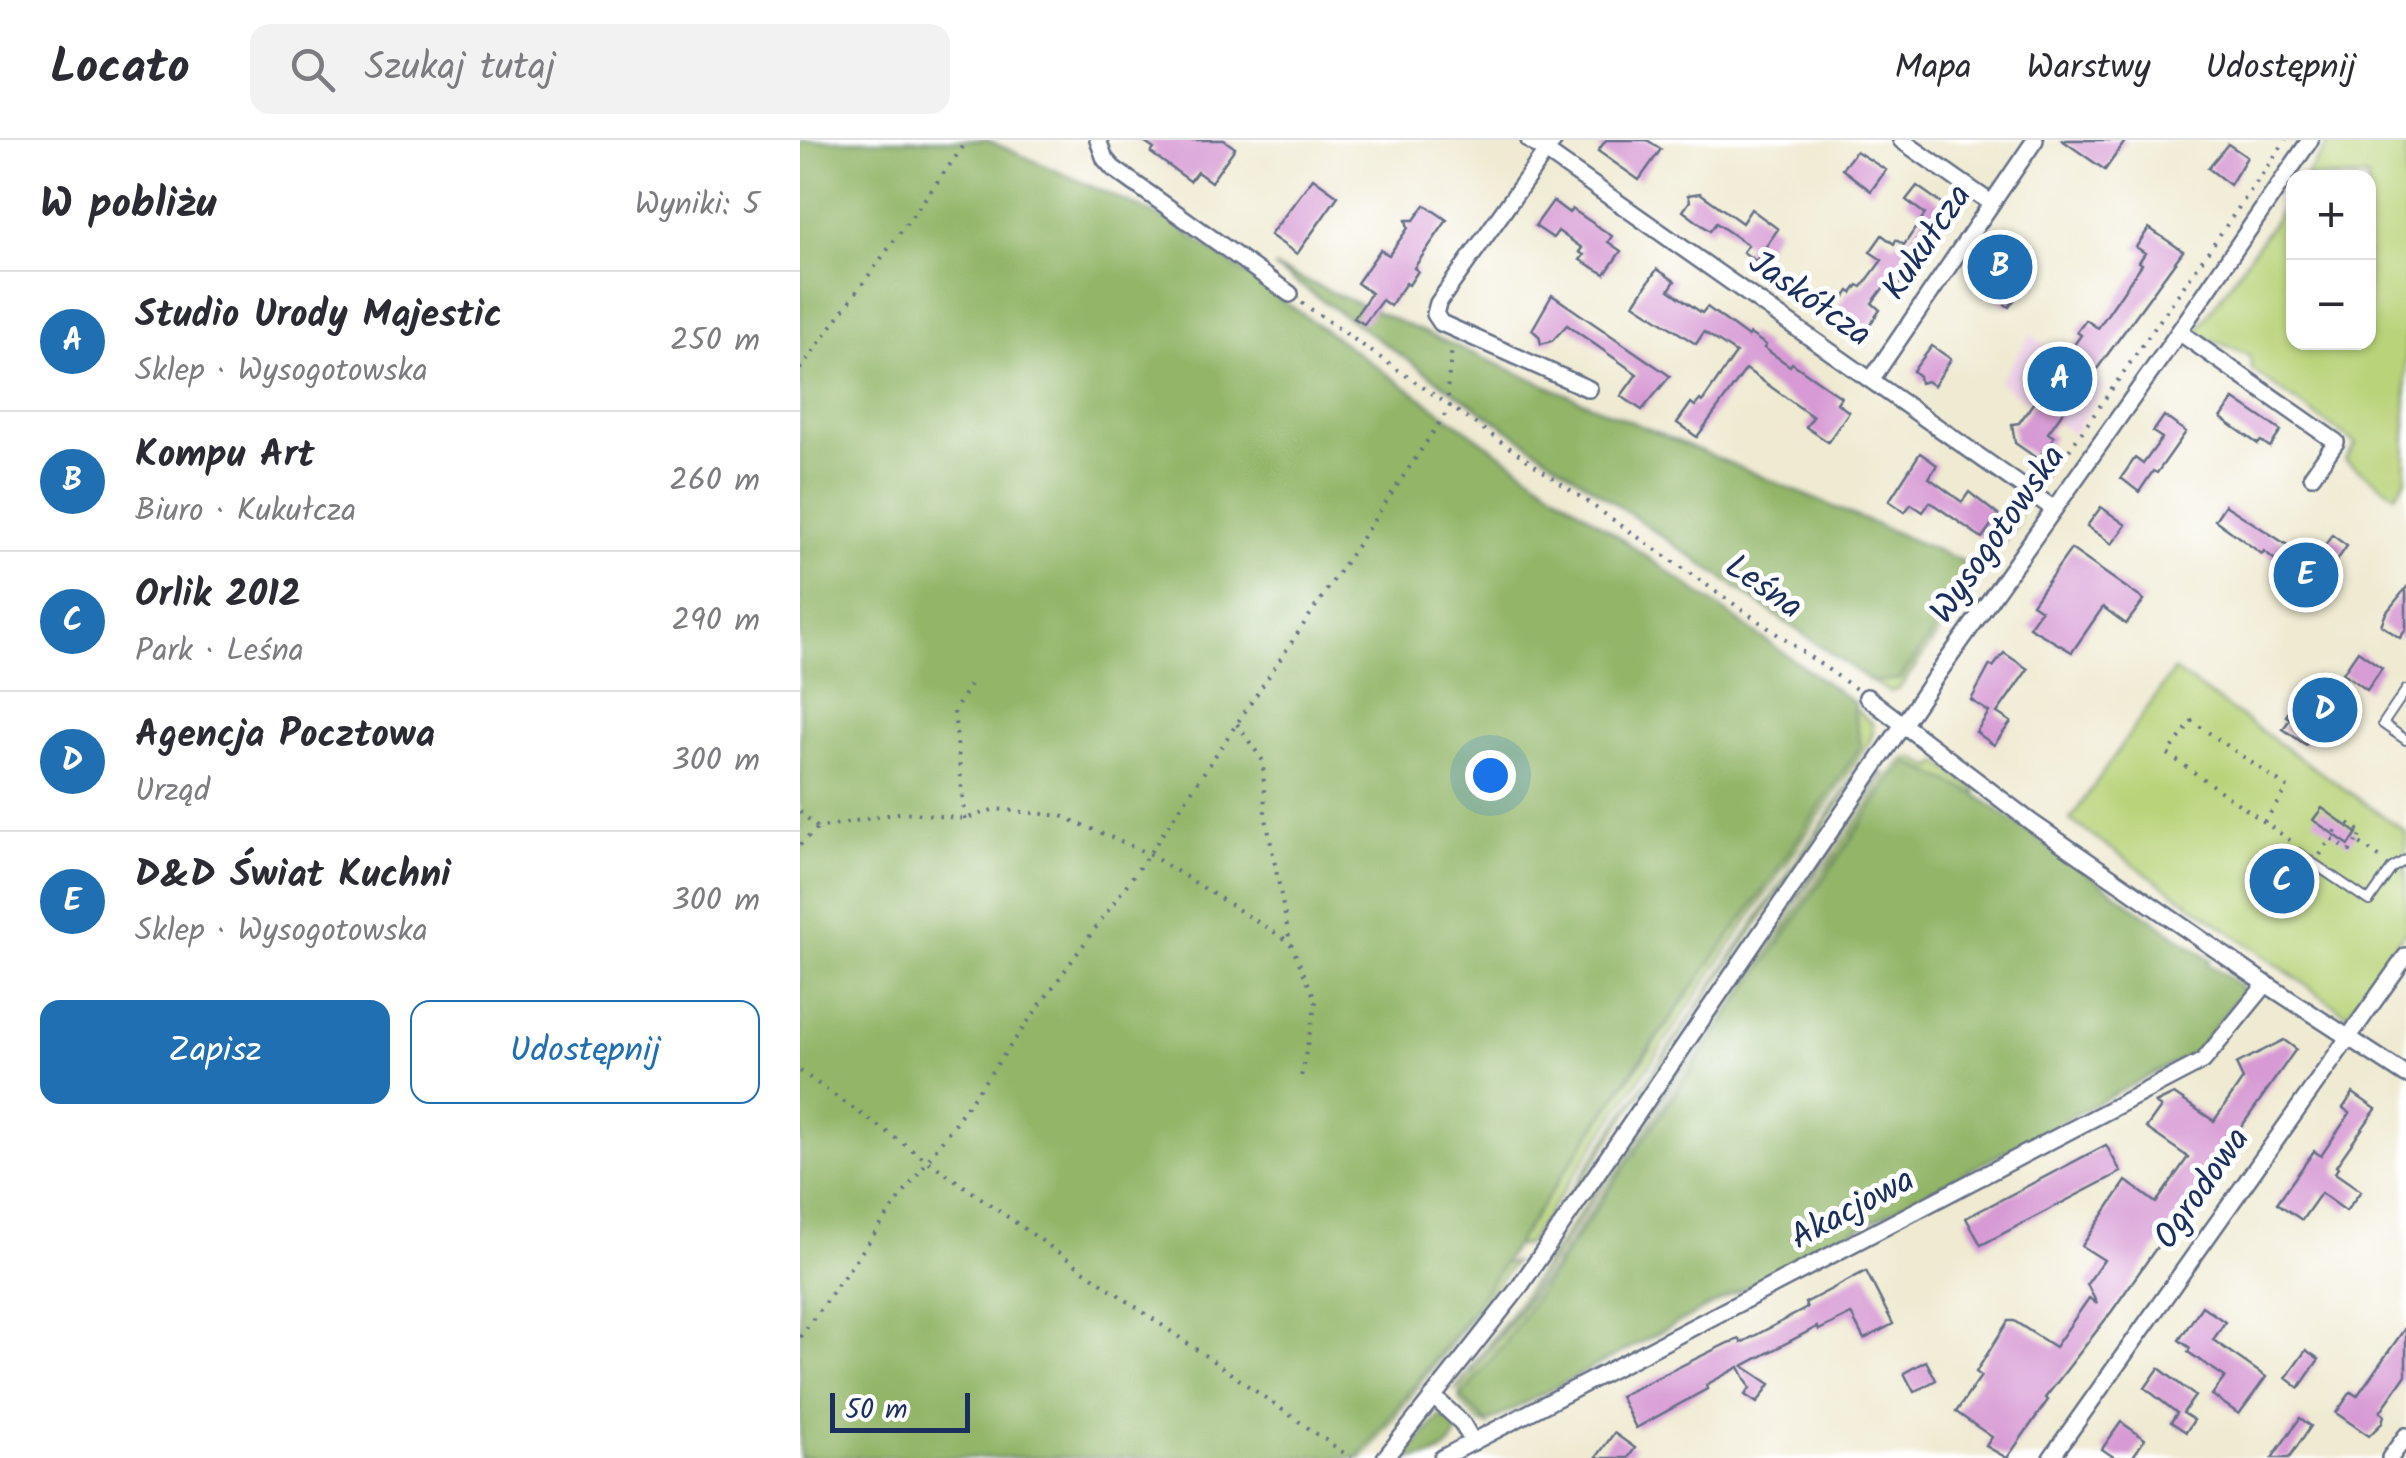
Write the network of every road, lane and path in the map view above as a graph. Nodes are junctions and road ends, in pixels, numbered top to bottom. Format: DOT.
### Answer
graph roads {
  1 [pos="968,140"];
  2 [pos="1098,140"];
  3 [pos="1529,140"];
  4 [pos="1901,140"];
  5 [pos="2035,140"];
  6 [pos="2286,140"];
  7 [pos="2310,140"];
  8 [pos="1550,146"];
  9 [pos="1991,204"];
  10 [pos="1290,294"];
  11 [pos="1454,329"];
  12 [pos="2179,332"];
  13 [pos="800,369"];
  14 [pos="1870,380"];
  15 [pos="1589,389"];
  16 [pos="1450,406"];
  17 [pos="2312,476"];
  18 [pos="2045,481"];
  19 [pos="2054,509"];
  20 [pos="973,680"];
  21 [pos="2406,690"];
  22 [pos="1867,698"];
  23 [pos="1237,724"];
  24 [pos="1903,725"];
  25 [pos="2406,740"];
  26 [pos="800,812"];
  27 [pos="965,819"];
  28 [pos="2264,822"];
  29 [pos="818,828"];
  30 [pos="2331,838"];
  31 [pos="2356,841"];
  32 [pos="800,845"];
  33 [pos="2298,853"];
  34 [pos="1149,854"];
  35 [pos="2406,860"];
  36 [pos="2313,864"];
  37 [pos="2394,867"];
  38 [pos="2279,879"];
  39 [pos="1290,942"];
  40 [pos="2406,956"];
  41 [pos="2266,984"];
  42 [pos="2349,1038"];
  43 [pos="800,1071"];
  44 [pos="2406,1075"];
  45 [pos="1300,1082"];
  46 [pos="928,1163"];
  47 [pos="800,1337"];
  48 [pos="1434,1397"];
  49 [pos="2406,1436"];
  50 [pos="1473,1442"];
  51 [pos="1352,1458"];
  52 [pos="1386,1458"];
  53 [pos="1442,1458"];
  54 [pos="2051,1458"];
  55 [pos="2390,1458"];
  1 -- 13 [label="path"];
  2 -- 10 [label="street"];
  3 -- 8 [label="street, Jaskółcza"];
  4 -- 9 [label="street"];
  5 -- 9 [label="street, Kukułcza"];
  6 -- 18 [label="path"];
  7 -- 12 [label="street, Wysogotowska"];
  8 -- 11 [label="street"];
  8 -- 14 [label="street, Jaskółcza"];
  9 -- 14 [label="street, Kukułcza"];
  10 -- 16 [label="path, Leśna"];
  11 -- 15 [label="street"];
  11 -- 16 [label="path"];
  12 -- 17 [label="street"];
  12 -- 19 [label="street, Wysogotowska"];
  14 -- 19 [label="street, Jaskółcza"];
  16 -- 22 [label="path, Leśna"];
  16 -- 23 [label="path"];
  19 -- 24 [label="street, Wysogotowska"];
  20 -- 27 [label="path"];
  21 -- 25 [label="lane"];
  22 -- 24 [label="street"];
  23 -- 34 [label="path"];
  23 -- 39 [label="path"];
  24 -- 41 [label="street"];
  24 -- 48 [label="street, Wysogotowska"];
  26 -- 29 [label="path"];
  27 -- 29 [label="path"];
  27 -- 34 [label="path"];
  28 -- 28 [label="path"];
  28 -- 33 [label="path"];
  29 -- 32 [label="path"];
  30 -- 31 [label="path"];
  30 -- 31 [label="path"];
  30 -- 36 [label="path"];
  31 -- 37 [label="path"];
  33 -- 36 [label="lane"];
  33 -- 38 [label="lane"];
  34 -- 39 [label="path"];
  34 -- 46 [label="path"];
  35 -- 37 [label="lane"];
  36 -- 37 [label="lane"];
  39 -- 45 [label="path"];
  40 -- 42 [label="street, Ogrodowa"];
  41 -- 42 [label="street"];
  41 -- 50 [label="street, Akacjowa"];
  42 -- 44 [label="street"];
  42 -- 54 [label="street, Ogrodowa"];
  43 -- 46 [label="path"];
  46 -- 47 [label="path"];
  46 -- 51 [label="path"];
  48 -- 50 [label="street"];
  48 -- 52 [label="street, Wysogotowska"];
  49 -- 55 [label="street"];
  50 -- 53 [label="street, Akacjowa"];
}
